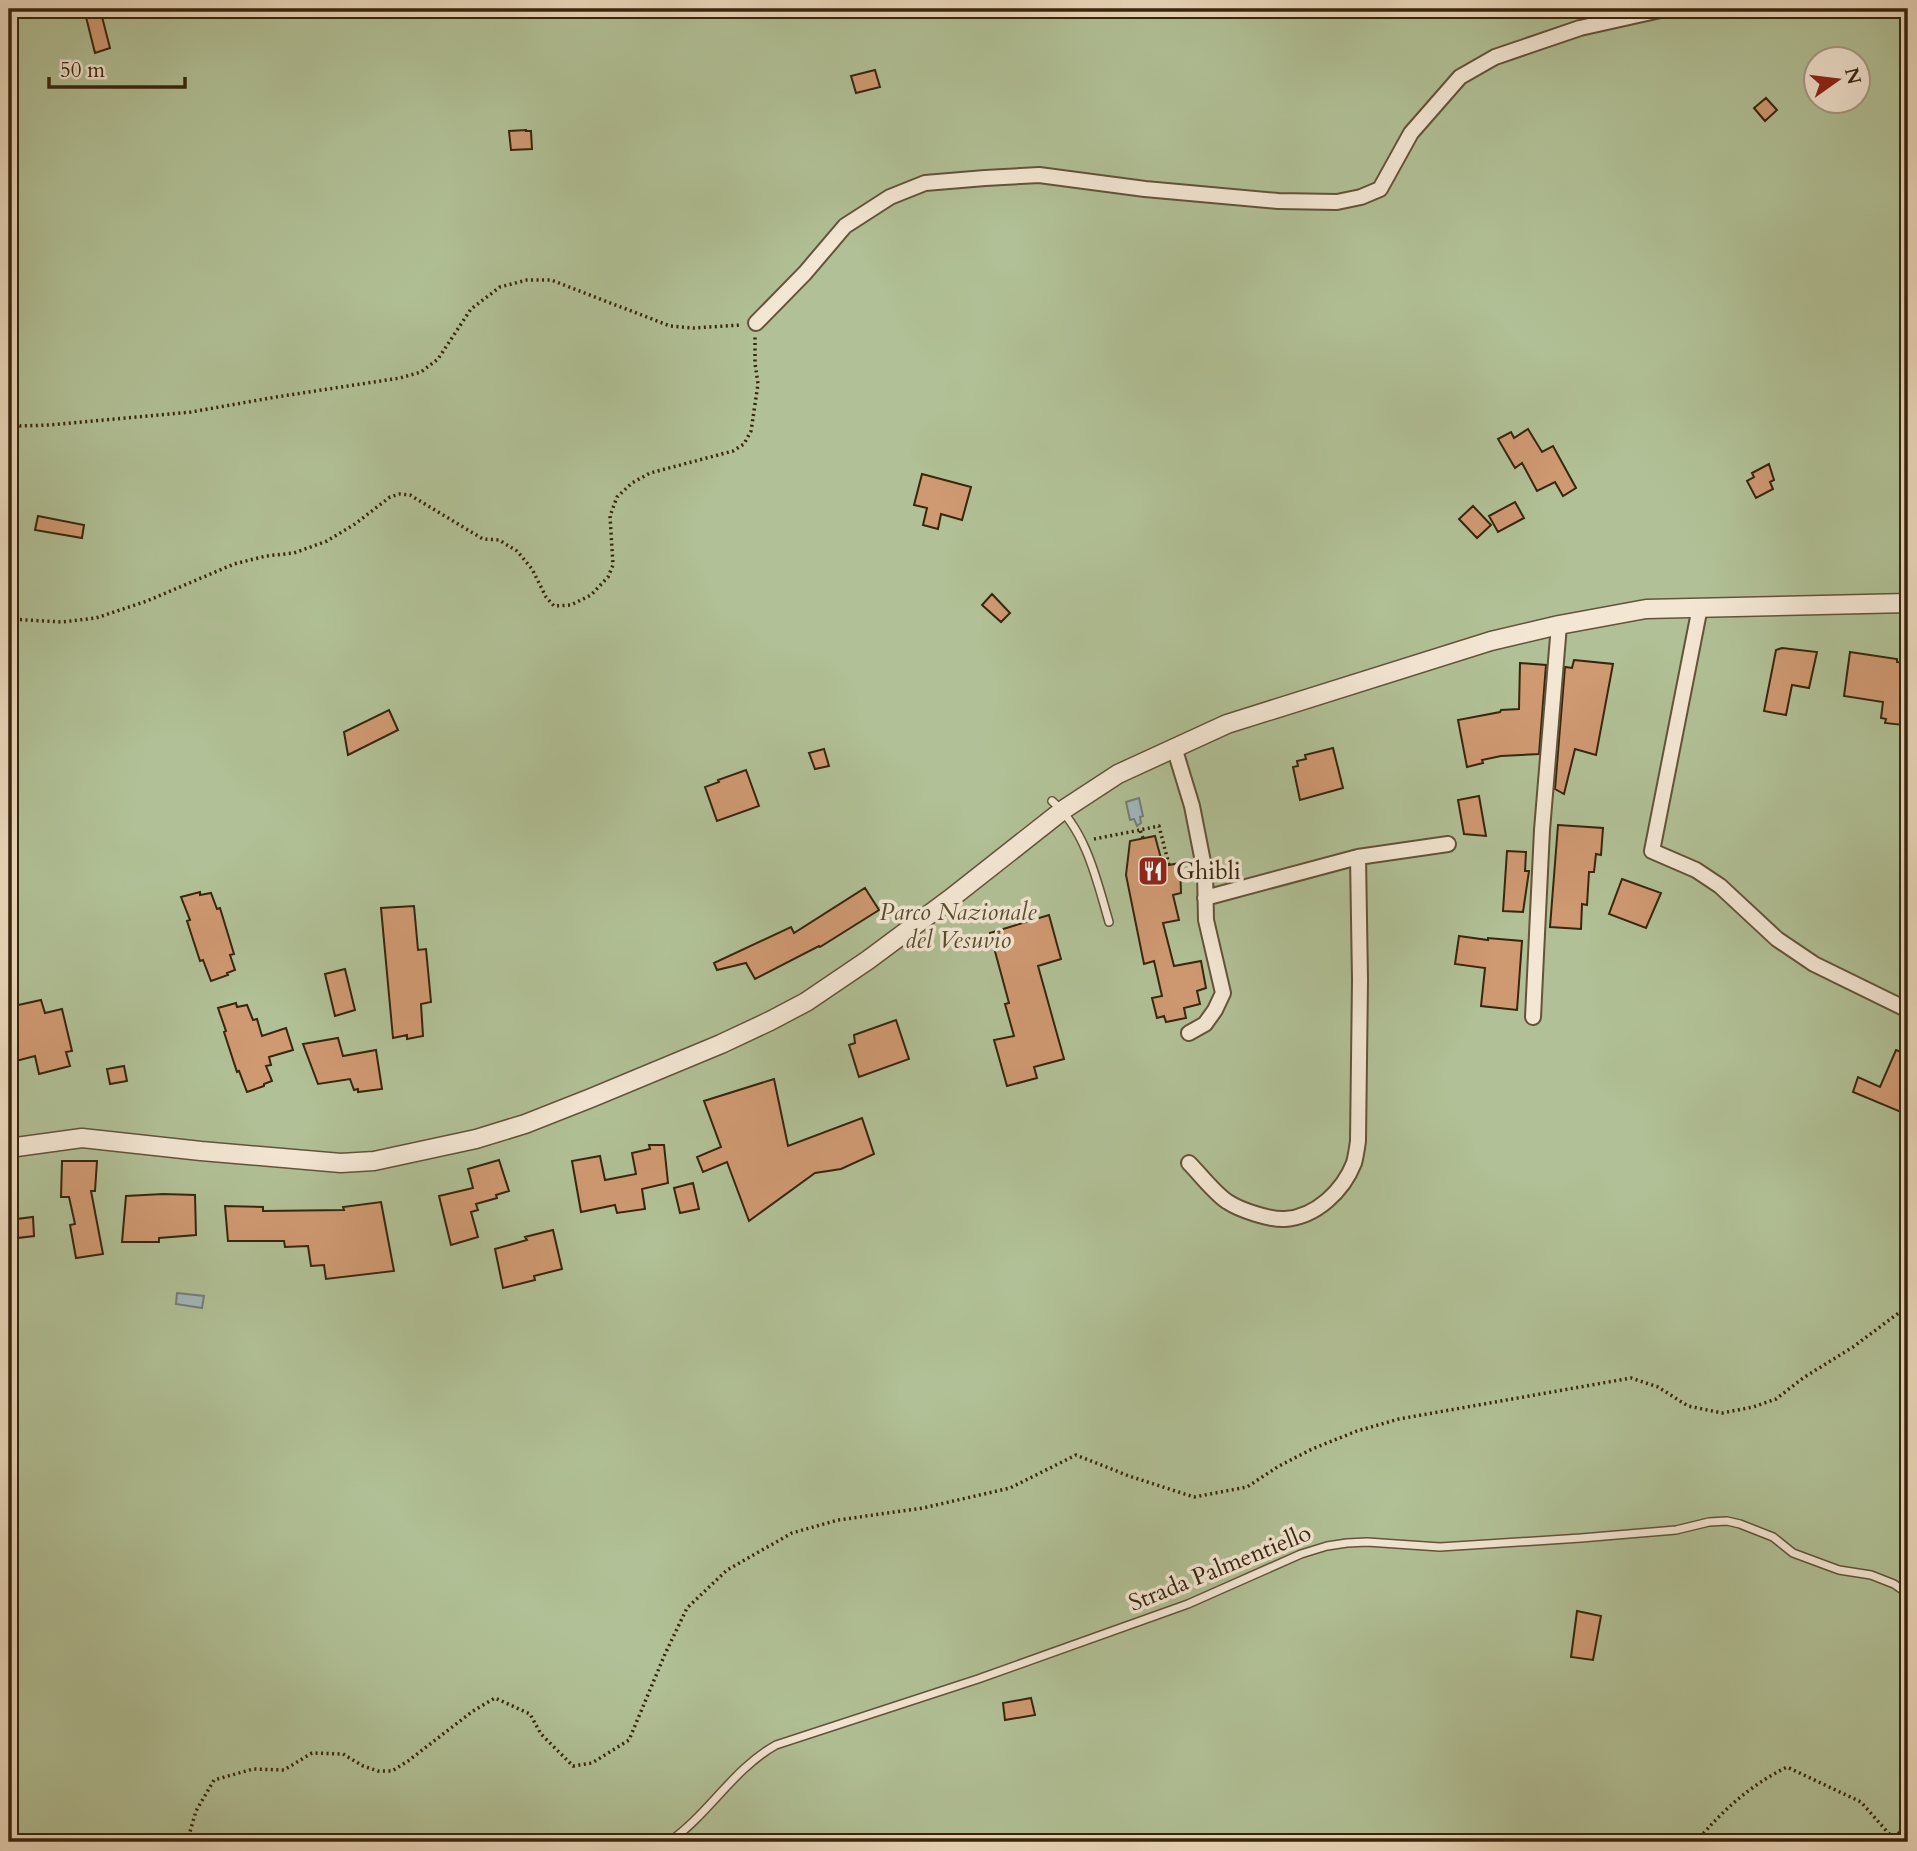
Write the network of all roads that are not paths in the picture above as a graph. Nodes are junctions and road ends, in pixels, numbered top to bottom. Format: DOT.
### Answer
graph roads {
  1 [pos="1665,9"];
  2 [pos="756,323"];
  3 [pos="1908,603"];
  4 [pos="1700,607"];
  5 [pos="1559,625"];
  6 [pos="1174,747"];
  7 [pos="1057,805"];
  8 [pos="1448,844"];
  9 [pos="1358,857"];
  10 [pos="1205,898"];
  11 [pos="1109,922"];
  12 [pos="1908,1010"];
  13 [pos="1533,1017"];
  14 [pos="1189,1033"];
  15 [pos="9,1148"];
  16 [pos="1189,1163"];
  17 [pos="1908,1594"];
  18 [pos="669,1842"];
  1 -- 2 [label="street"];
  3 -- 4 [label="street"];
  4 -- 5 [label="street"];
  4 -- 12 [label="street"];
  5 -- 6 [label="street"];
  5 -- 13 [label="street"];
  6 -- 7 [label="street"];
  6 -- 10 [label="street"];
  7 -- 11 [label="lane"];
  7 -- 15 [label="street"];
  8 -- 9 [label="street"];
  9 -- 10 [label="street"];
  9 -- 16 [label="street"];
  10 -- 14 [label="street"];
  17 -- 18 [label="lane, Strada Palmentiello"];
}
